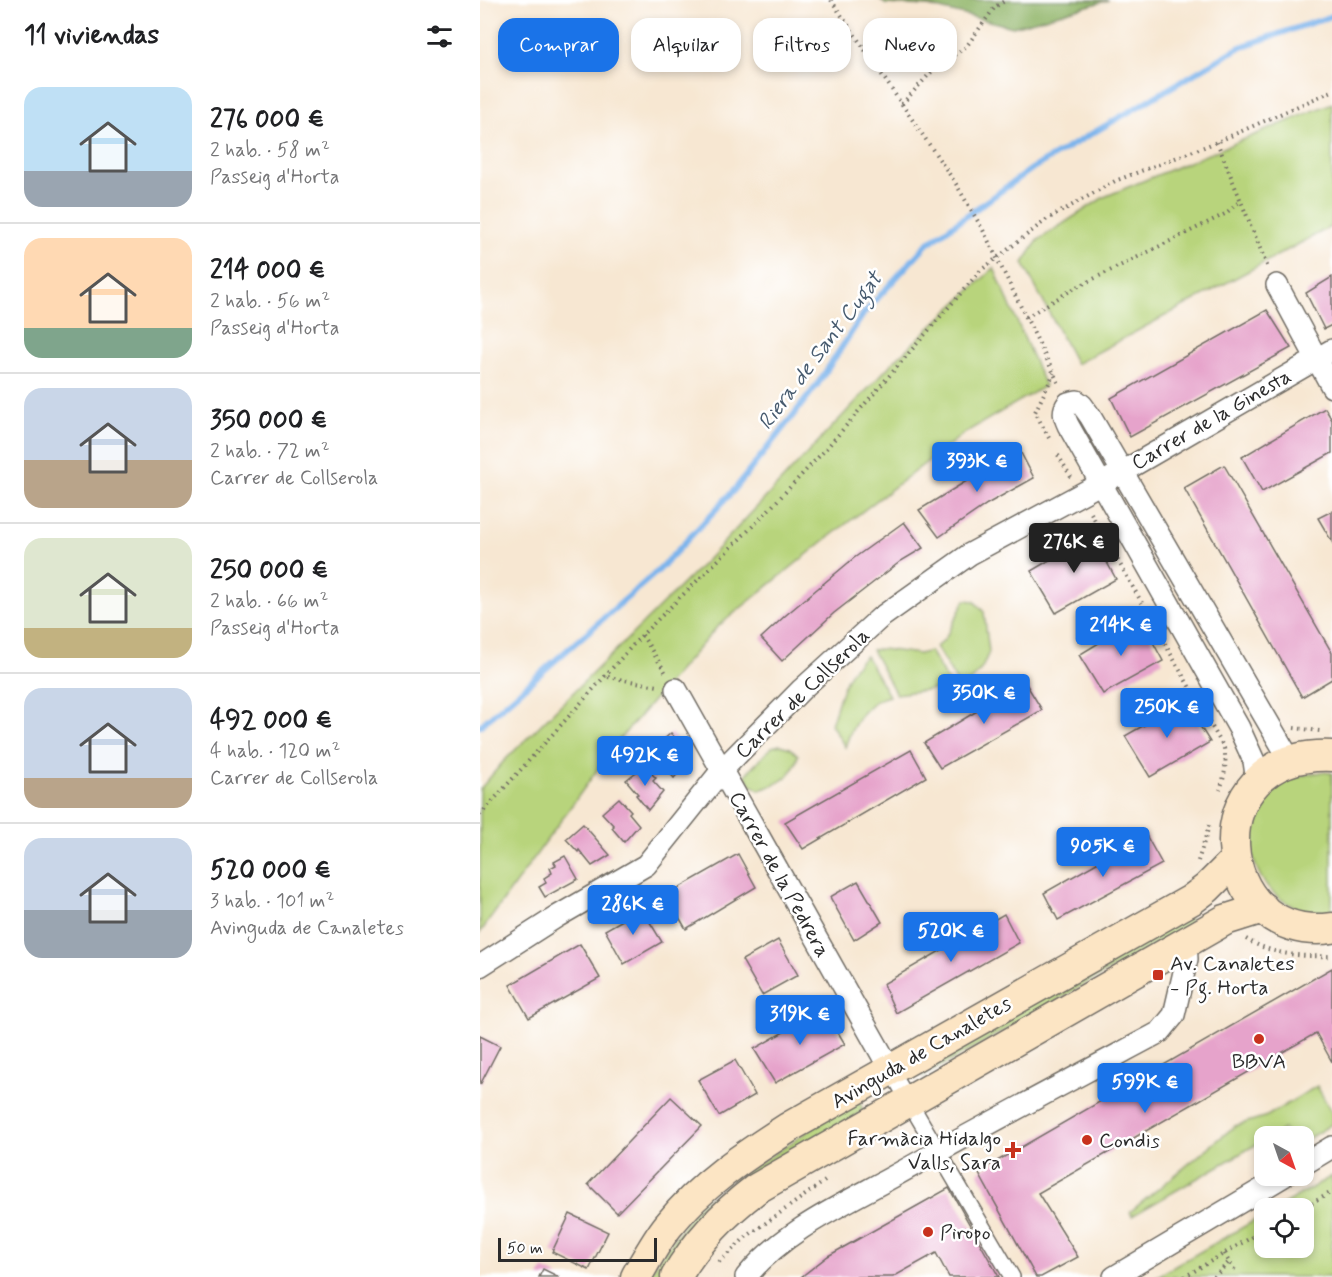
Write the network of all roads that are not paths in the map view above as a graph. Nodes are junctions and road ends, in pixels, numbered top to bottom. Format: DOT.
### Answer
graph roads {
  1 [pos="1274,280"];
  2 [pos="1324,354"];
  3 [pos="1332,387"];
  4 [pos="1122,472"];
  5 [pos="1099,483"];
  6 [pos="676,689"];
  7 [pos="1332,756"];
  8 [pos="1290,760"];
  9 [pos="722,770"];
  10 [pos="1257,782"];
  11 [pos="1235,860"];
  12 [pos="1263,908"];
  13 [pos="1332,928"];
  14 [pos="1186,942"];
  15 [pos="480,966"];
  16 [pos="890,1069"];
  17 [pos="907,1102"];
  18 [pos="1332,1147"];
  19 [pos="939,1150"];
  20 [pos="1314,1158"];
  21 [pos="1267,1186"];
  22 [pos="636,1277"];
  23 [pos="676,1277"];
  24 [pos="746,1277"];
  25 [pos="1012,1277"];
  26 [pos="1114,1277"];
  1 -- 2 [label="street"];
  2 -- 3 [label="street"];
  2 -- 4 [label="street, Carrer de la Ginesta"];
  4 -- 5 [label="street, Carrer de Collserola"];
  4 -- 5 [label="street"];
  4 -- 8 [label="street"];
  5 -- 9 [label="street, Carrer de Collserola"];
  5 -- 10 [label="street"];
  6 -- 9 [label="street, Carrer de la Pedrera"];
  7 -- 8 [label="main road"];
  8 -- 10 [label="main road"];
  9 -- 15 [label="street, Carrer de Collserola"];
  9 -- 16 [label="street, Carrer de la Pedrera"];
  10 -- 11 [label="main road"];
  11 -- 12 [label="main road"];
  11 -- 16 [label="main road, Avinguda de Canaletes"];
  12 -- 13 [label="main road"];
  12 -- 14 [label="main road, Avinguda de Canaletes"];
  14 -- 17 [label="main road, Avinguda de Canaletes"];
  14 -- 19 [label="street"];
  16 -- 17 [label="street, Carrer de la Pedrera"];
  16 -- 22 [label="main road, Avinguda de Canaletes"];
  17 -- 19 [label="street, Carrer de la Pedrera"];
  17 -- 23 [label="main road, Avinguda de Canaletes"];
  18 -- 20 [label="street"];
  19 -- 24 [label="street"];
  19 -- 25 [label="street, Carrer de la Pedrera"];
  21 -- 26 [label="street"];
}
